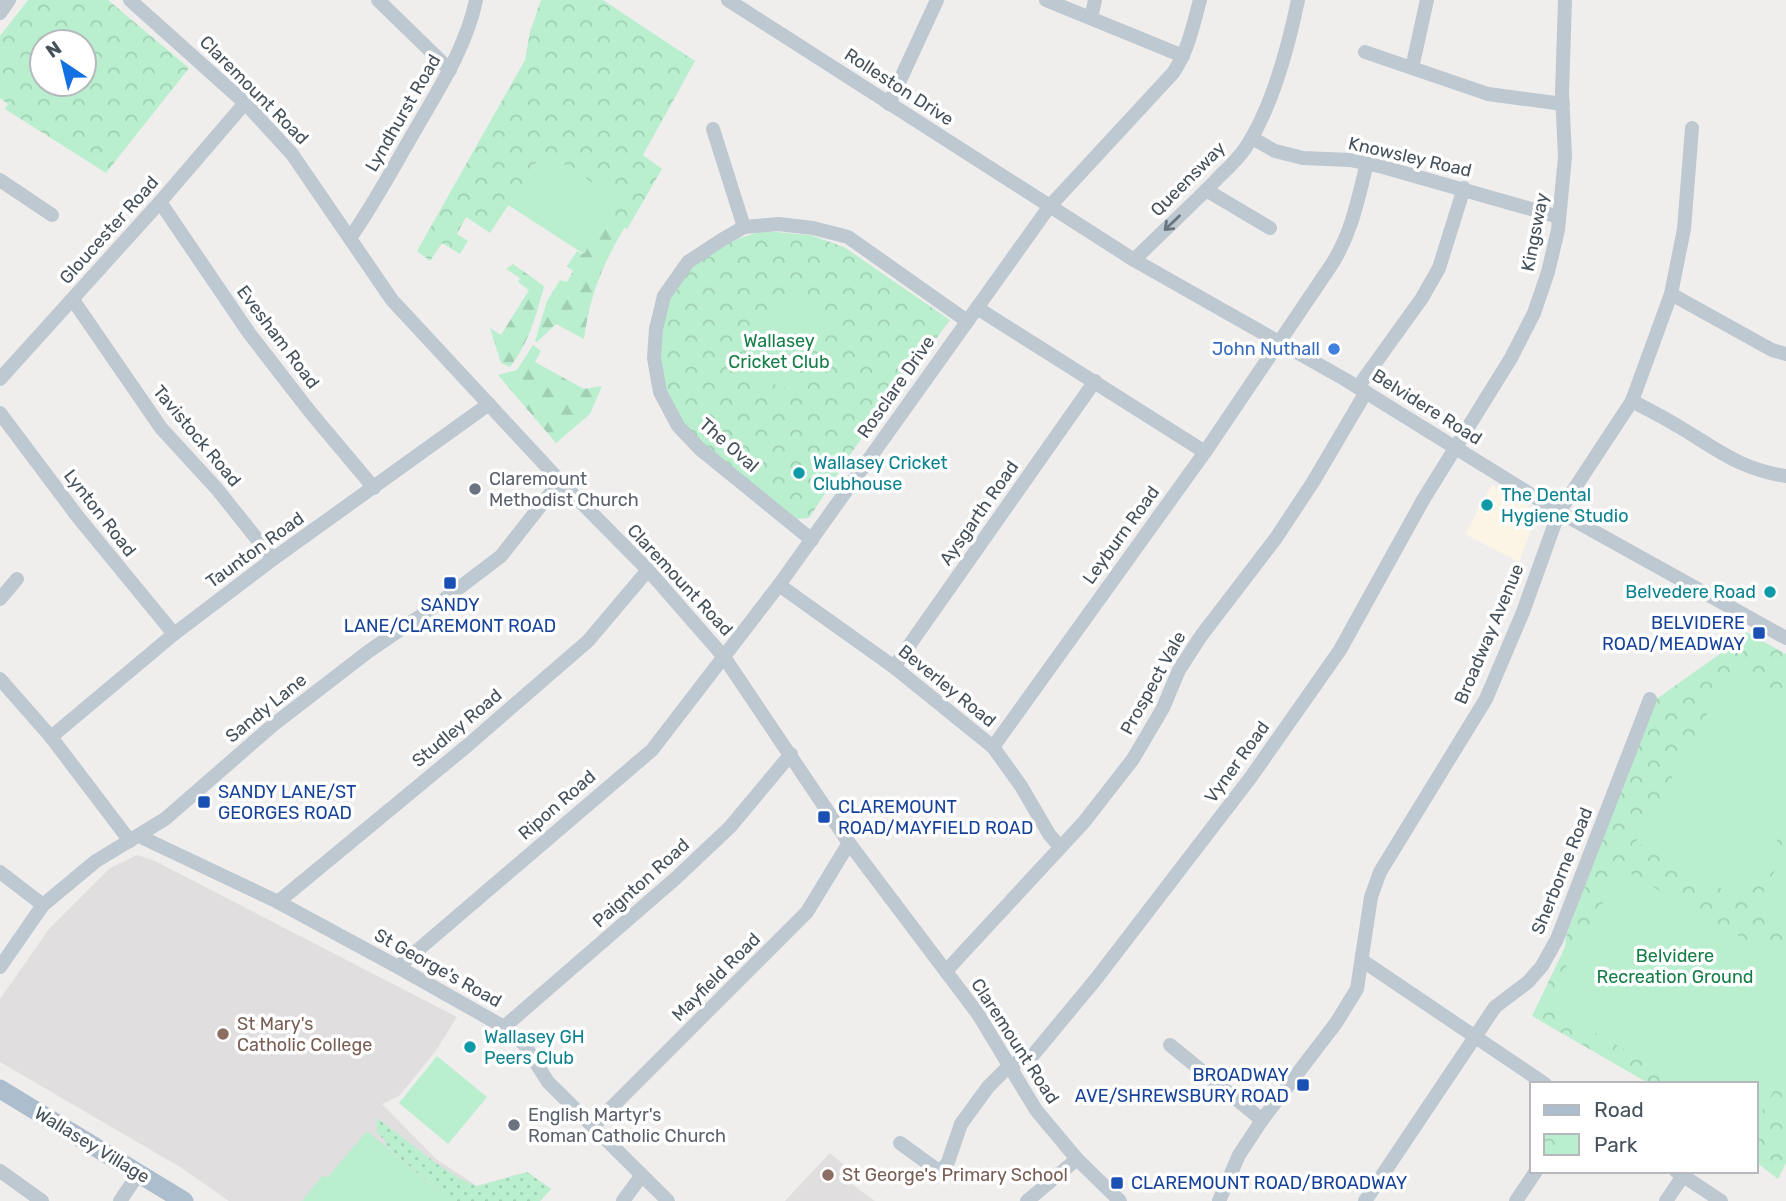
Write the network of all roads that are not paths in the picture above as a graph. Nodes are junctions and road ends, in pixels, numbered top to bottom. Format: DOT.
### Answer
graph roads {
  1 [pos="9,0"];
  2 [pos="130,0"];
  3 [pos="378,0"];
  4 [pos="476,0"];
  5 [pos="728,0"];
  6 [pos="937,0"];
  7 [pos="1046,0"];
  8 [pos="1095,0"];
  9 [pos="1200,0"];
  10 [pos="1298,0"];
  11 [pos="1427,0"];
  12 [pos="1565,0"];
  13 [pos="0,13"];
  14 [pos="1091,18"];
  15 [pos="1365,52"];
  16 [pos="1183,56"];
  17 [pos="1412,68"];
  18 [pos="450,70"];
  19 [pos="245,103"];
  20 [pos="889,104"];
  21 [pos="1563,104"];
  22 [pos="713,128"];
  23 [pos="1692,128"];
  24 [pos="1252,138"];
  25 [pos="1367,163"];
  26 [pos="0,180"];
  27 [pos="1464,188"];
  28 [pos="1206,190"];
  29 [pos="160,202"];
  30 [pos="1049,206"];
  31 [pos="52,215"];
  32 [pos="1559,217"];
  33 [pos="744,228"];
  34 [pos="1270,228"];
  35 [pos="350,238"];
  36 [pos="1134,260"];
  37 [pos="1671,294"];
  38 [pos="73,300"];
  39 [pos="977,308"];
  40 [pos="967,321"];
  41 [pos="1279,343"];
  42 [pos="1786,355"];
  43 [pos="0,379"];
  44 [pos="1095,382"];
  45 [pos="1362,390"];
  46 [pos="1632,401"];
  47 [pos="489,404"];
  48 [pos="0,414"];
  49 [pos="1454,448"];
  50 [pos="1205,452"];
  51 [pos="1786,476"];
  52 [pos="560,481"];
  53 [pos="374,488"];
  54 [pos="1559,512"];
  55 [pos="812,540"];
  56 [pos="273,559"];
  57 [pos="648,570"];
  58 [pos="17,579"];
  59 [pos="779,585"];
  60 [pos="0,598"];
  61 [pos="174,634"];
  62 [pos="1786,638"];
  63 [pos="724,657"];
  64 [pos="894,667"];
  65 [pos="0,679"];
  66 [pos="1650,699"];
  67 [pos="51,737"];
  68 [pos="993,747"];
  69 [pos="791,754"];
  70 [pos="135,838"];
  71 [pos="849,843"];
  72 [pos="1060,847"];
  73 [pos="0,872"];
  74 [pos="278,902"];
  75 [pos="43,905"];
  76 [pos="1363,961"];
  77 [pos="0,967"];
  78 [pos="398,967"];
  79 [pos="946,971"];
  80 [pos="504,1027"];
  81 [pos="1475,1036"];
  82 [pos="1170,1045"];
  83 [pos="1009,1066"];
  84 [pos="1542,1082"];
  85 [pos="0,1089"];
  86 [pos="1262,1120"];
  87 [pos="594,1125"];
  88 [pos="901,1143"];
  89 [pos="1077,1159"];
  90 [pos="0,1171"];
  91 [pos="139,1173"];
  92 [pos="1535,1173"];
  93 [pos="1680,1174"];
  94 [pos="642,1175"];
  95 [pos="42,1201"];
  96 [pos="120,1201"];
  97 [pos="184,1201"];
  98 [pos="623,1201"];
  99 [pos="668,1201"];
  100 [pos="1027,1201"];
  101 [pos="1120,1201"];
  102 [pos="1219,1201"];
  103 [pos="1365,1201"];
  104 [pos="1516,1201"];
  105 [pos="1666,1201"];
  106 [pos="1721,1201"];
  1 -- 13 [label="street"];
  2 -- 19 [label="street, Claremount Road"];
  3 -- 18 [label="street"];
  4 -- 18 [label="street, Lyndhurst Road"];
  5 -- 20 [label="street, Rolleston Drive"];
  6 -- 20 [label="street"];
  7 -- 14 [label="street"];
  8 -- 14 [label="street"];
  9 -- 16 [label="street, Rosclare Drive"];
  10 -- 24 [label="street, Queensway"];
  11 -- 17 [label="street"];
  12 -- 21 [label="street, Kingsway"];
  14 -- 16 [label="street"];
  15 -- 17 [label="street"];
  16 -- 30 [label="street, Rosclare Drive"];
  17 -- 21 [label="street"];
  18 -- 35 [label="street, Lyndhurst Road"];
  19 -- 29 [label="street, Gloucester Road"];
  19 -- 35 [label="street, Claremount Road"];
  20 -- 30 [label="street, Rolleston Drive"];
  21 -- 32 [label="street, Kingsway"];
  22 -- 33 [label="street"];
  23 -- 37 [label="street, Broadway Avenue"];
  24 -- 25 [label="street, Knowsley Road"];
  24 -- 28 [label="street, Queensway"];
  25 -- 27 [label="street, Knowsley Road"];
  25 -- 41 [label="street, Leyburn Road"];
  26 -- 31 [label="street"];
  27 -- 32 [label="street, Knowsley Road"];
  27 -- 45 [label="street, Prospect Vale"];
  28 -- 34 [label="street"];
  28 -- 36 [label="street, Queensway, one-way"];
  29 -- 38 [label="street, Gloucester Road"];
  29 -- 53 [label="street, Evesham Road"];
  30 -- 36 [label="street, Belvidere Road"];
  30 -- 39 [label="street, Rosclare Drive"];
  32 -- 49 [label="street, Kingsway"];
  33 -- 40 [label="street, The Oval"];
  33 -- 55 [label="street, The Oval"];
  35 -- 47 [label="street, Claremount Road"];
  36 -- 41 [label="street, Belvidere Road"];
  37 -- 42 [label="street"];
  37 -- 46 [label="street, Broadway Avenue"];
  38 -- 43 [label="street, Gloucester Road"];
  38 -- 56 [label="street, Tavistock Road"];
  39 -- 40 [label="street, Rosclare Drive"];
  39 -- 44 [label="street"];
  40 -- 55 [label="street, Rosclare Drive"];
  41 -- 45 [label="street, Belvidere Road"];
  41 -- 50 [label="street, Leyburn Road"];
  44 -- 50 [label="street"];
  44 -- 64 [label="street, Aysgarth Road"];
  45 -- 49 [label="street, Belvidere Road"];
  45 -- 72 [label="street, Prospect Vale"];
  46 -- 51 [label="street"];
  46 -- 54 [label="street, Broadway Avenue"];
  47 -- 52 [label="street, Claremount Road"];
  47 -- 53 [label="street, Taunton Road"];
  48 -- 61 [label="street, Lynton Road"];
  49 -- 54 [label="street, Belvidere Road"];
  49 -- 83 [label="street, Vyner Road"];
  50 -- 68 [label="street, Leyburn Road"];
  52 -- 57 [label="street, Claremount Road"];
  52 -- 70 [label="street, Sandy Lane"];
  53 -- 56 [label="street, Taunton Road"];
  54 -- 62 [label="street, Belvidere Road"];
  54 -- 76 [label="street, Broadway Avenue"];
  55 -- 59 [label="street, Rosclare Drive"];
  56 -- 61 [label="street, Taunton Road"];
  57 -- 63 [label="street, Claremount Road"];
  57 -- 74 [label="street, Studley Road"];
  58 -- 60 [label="street"];
  59 -- 63 [label="street, Rosclare Drive"];
  59 -- 64 [label="street, Beverley Road"];
  61 -- 67 [label="street, Taunton Road"];
  63 -- 69 [label="street, Claremount Road"];
  63 -- 78 [label="street, Ripon Road"];
  64 -- 68 [label="street, Beverley Road"];
  65 -- 67 [label="street, St George's Road"];
  66 -- 81 [label="street, Sherborne Road"];
  67 -- 70 [label="street, St George's Road"];
  68 -- 72 [label="street, Beverley Road"];
  69 -- 71 [label="street, Claremount Road"];
  69 -- 80 [label="street, Paignton Road"];
  70 -- 74 [label="street, St George's Road"];
  70 -- 75 [label="street, Sandy Lane"];
  71 -- 79 [label="street, Claremount Road"];
  71 -- 87 [label="street, Mayfield Road"];
  72 -- 79 [label="street, Prospect Vale"];
  73 -- 75 [label="street"];
  74 -- 78 [label="street, St George's Road"];
  75 -- 77 [label="street, Sandy Lane"];
  76 -- 81 [label="street"];
  76 -- 86 [label="street, Broadway Avenue"];
  78 -- 80 [label="street, St George's Road"];
  79 -- 83 [label="street, Claremount Road"];
  80 -- 87 [label="street, St George's Road"];
  81 -- 84 [label="street"];
  81 -- 103 [label="street, Sherborne Road"];
  82 -- 86 [label="street"];
  83 -- 88 [label="street, Vyner Road"];
  83 -- 89 [label="street, Claremount Road"];
  85 -- 91 [label="main road, Wallasey Village"];
  86 -- 102 [label="street, Broadway Avenue"];
  87 -- 94 [label="street, St George's Road"];
  89 -- 100 [label="street"];
  89 -- 101 [label="street, Claremount Road"];
  90 -- 95 [label="street"];
  91 -- 96 [label="street"];
  91 -- 97 [label="main road, Wallasey Village"];
  92 -- 104 [label="street"];
  93 -- 105 [label="street"];
  93 -- 106 [label="street"];
  94 -- 98 [label="street"];
  94 -- 99 [label="street, St George's Road"];
}
